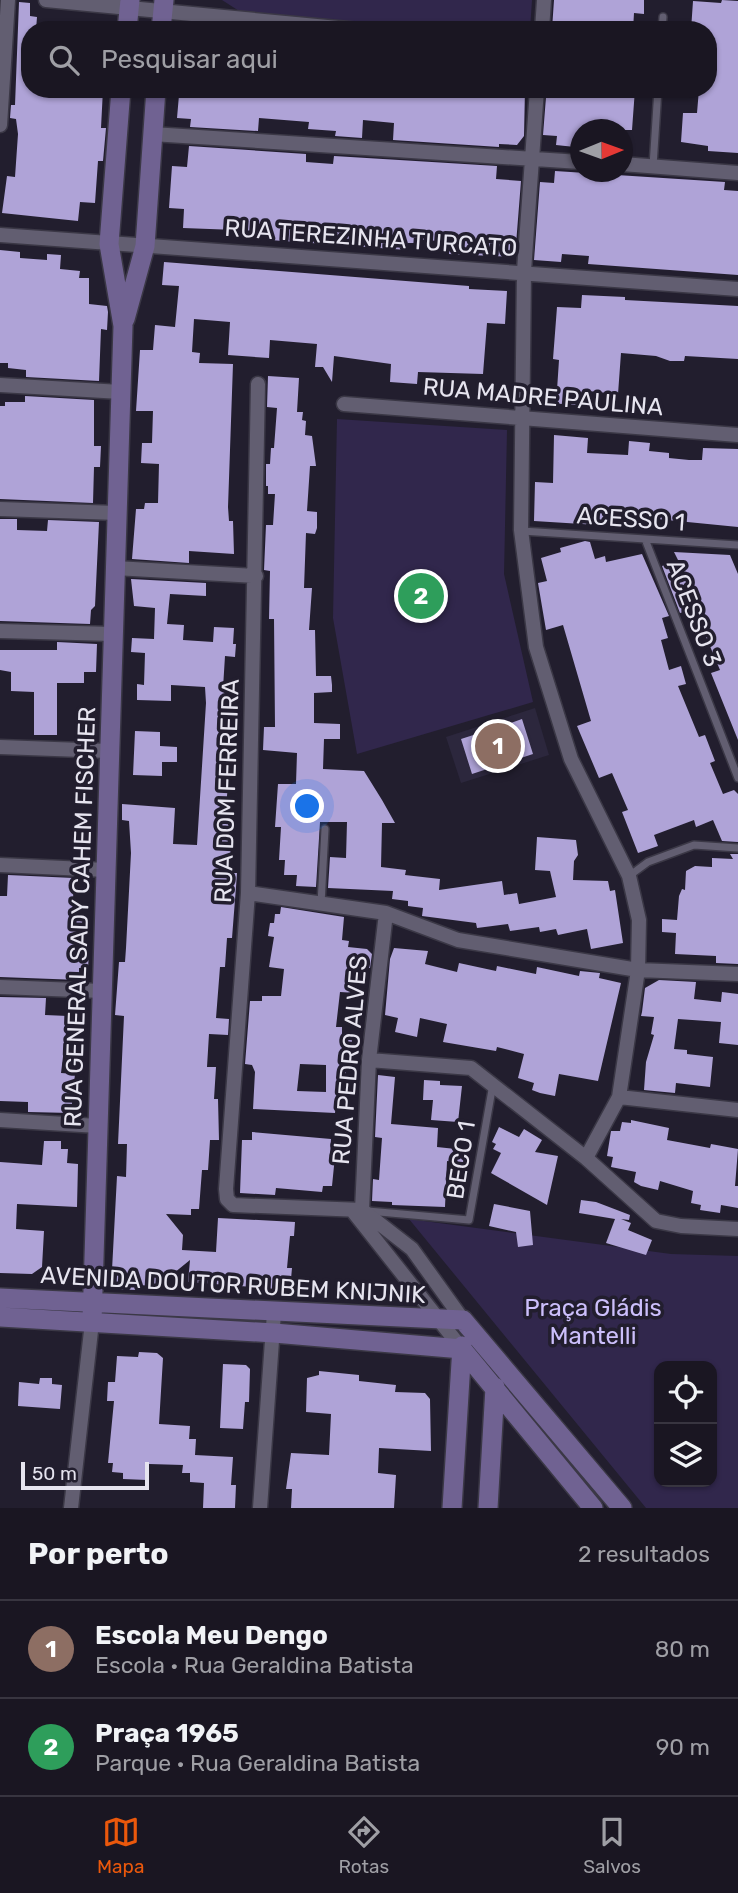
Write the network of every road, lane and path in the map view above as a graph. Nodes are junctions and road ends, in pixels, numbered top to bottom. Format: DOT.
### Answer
graph roads {
  1 [pos="8,0"];
  2 [pos="46,0"];
  3 [pos="544,0"];
  4 [pos="129,4"];
  5 [pos="162,14"];
  6 [pos="663,17"];
  7 [pos="248,21"];
  8 [pos="542,21"];
  9 [pos="663,21"];
  10 [pos="120,98"];
  11 [pos="155,98"];
  12 [pos="536,98"];
  13 [pos="657,98"];
  14 [pos="0,118"];
  15 [pos="0,125"];
  16 [pos="152,134"];
  17 [pos="531,159"];
  18 [pos="570,161"];
  19 [pos="633,165"];
  20 [pos="653,166"];
  21 [pos="738,173"];
  22 [pos="0,235"];
  23 [pos="109,244"];
  24 [pos="145,246"];
  25 [pos="524,271"];
  26 [pos="738,289"];
  27 [pos="123,326"];
  28 [pos="258,384"];
  29 [pos="0,385"];
  30 [pos="121,392"];
  31 [pos="344,404"];
  32 [pos="522,417"];
  33 [pos="738,435"];
  34 [pos="0,509"];
  35 [pos="117,513"];
  36 [pos="521,530"];
  37 [pos="645,539"];
  38 [pos="738,545"];
  39 [pos="115,568"];
  40 [pos="256,576"];
  41 [pos="0,631"];
  42 [pos="113,634"];
  43 [pos="0,747"];
  44 [pos="110,751"];
  45 [pos="738,778"];
  46 [pos="326,829"];
  47 [pos="738,848"];
  48 [pos="0,865"];
  49 [pos="106,870"];
  50 [pos="629,876"];
  51 [pos="248,893"];
  52 [pos="321,904"];
  53 [pos="386,913"];
  54 [pos="638,970"];
  55 [pos="738,974"];
  56 [pos="0,987"];
  57 [pos="102,991"];
  58 [pos="369,1060"];
  59 [pos="493,1083"];
  60 [pos="619,1097"];
  61 [pos="738,1110"];
  62 [pos="0,1120"];
  63 [pos="98,1126"];
  64 [pos="586,1158"];
  65 [pos="357,1210"];
  66 [pos="738,1229"];
  67 [pos="0,1298"];
  68 [pos="92,1312"];
  69 [pos="274,1313"];
  70 [pos="0,1317"];
  71 [pos="441,1319"];
  72 [pos="463,1320"];
  73 [pos="274,1333"];
  74 [pos="461,1349"];
  75 [pos="496,1360"];
  76 [pos="494,1391"];
  77 [pos="71,1508"];
  78 [pos="260,1508"];
  79 [pos="452,1508"];
  80 [pos="488,1508"];
  81 [pos="593,1508"];
  82 [pos="621,1508"];
  1 -- 14 [label="street"];
  2 -- 4 [label="street"];
  3 -- 8 [label="street"];
  4 -- 5 [label="street"];
  5 -- 7 [label="street"];
  6 -- 9 [label="lane"];
  10 -- 23 [label="street"];
  11 -- 16 [label="street"];
  12 -- 17 [label="street"];
  13 -- 20 [label="lane"];
  14 -- 15 [label="street"];
  16 -- 17 [label="street"];
  16 -- 24 [label="street"];
  17 -- 18 [label="street"];
  17 -- 25 [label="street"];
  19 -- 20 [label="street"];
  20 -- 21 [label="street"];
  22 -- 23 [label="street, RUA TEREZINHA TURCATO"];
  23 -- 24 [label="street, RUA TEREZINHA TURCATO"];
  23 -- 27 [label="street"];
  24 -- 25 [label="street, RUA TEREZINHA TURCATO"];
  24 -- 27 [label="street"];
  25 -- 26 [label="street, RUA TEREZINHA TURCATO"];
  25 -- 32 [label="street"];
  27 -- 30 [label="street, RUA GENERAL SADY CAHEM FISCHER"];
  28 -- 40 [label="street, RUA DOM FERREIRA"];
  29 -- 30 [label="street"];
  30 -- 35 [label="street, RUA GENERAL SADY CAHEM FISCHER"];
  31 -- 32 [label="street, RUA MADRE PAULINA"];
  32 -- 33 [label="street, RUA MADRE PAULINA"];
  32 -- 36 [label="street"];
  34 -- 35 [label="street"];
  35 -- 39 [label="street, RUA GENERAL SADY CAHEM FISCHER"];
  36 -- 37 [label="lane, ACESSO 1"];
  36 -- 50 [label="street"];
  37 -- 38 [label="lane, ACESSO 1"];
  37 -- 45 [label="lane, ACESSO 3"];
  39 -- 40 [label="street"];
  39 -- 42 [label="street, RUA GENERAL SADY CAHEM FISCHER"];
  40 -- 51 [label="street, RUA DOM FERREIRA"];
  41 -- 42 [label="street"];
  42 -- 44 [label="street, RUA GENERAL SADY CAHEM FISCHER"];
  43 -- 44 [label="street"];
  44 -- 49 [label="street, RUA GENERAL SADY CAHEM FISCHER"];
  46 -- 52 [label="lane"];
  47 -- 50 [label="lane"];
  48 -- 49 [label="street"];
  49 -- 57 [label="street, RUA GENERAL SADY CAHEM FISCHER"];
  50 -- 54 [label="street"];
  51 -- 52 [label="street"];
  51 -- 65 [label="street, RUA DOM FERREIRA"];
  52 -- 53 [label="street"];
  53 -- 54 [label="street"];
  53 -- 58 [label="street, RUA PEDRO ALVES"];
  54 -- 55 [label="street"];
  54 -- 60 [label="street"];
  56 -- 57 [label="street"];
  57 -- 63 [label="street, RUA GENERAL SADY CAHEM FISCHER"];
  58 -- 59 [label="street"];
  58 -- 65 [label="street, RUA PEDRO ALVES"];
  59 -- 64 [label="street"];
  59 -- 65 [label="lane, BECO 1"];
  60 -- 61 [label="street"];
  60 -- 64 [label="street"];
  62 -- 63 [label="street"];
  63 -- 68 [label="street, RUA GENERAL SADY CAHEM FISCHER"];
  64 -- 66 [label="street"];
  65 -- 71 [label="street"];
  65 -- 72 [label="street"];
  67 -- 68 [label="street, AVENIDA DOUTOR RUBEM KNIJNIK"];
  68 -- 69 [label="street, AVENIDA DOUTOR RUBEM KNIJNIK"];
  68 -- 70 [label="street, AVENIDA DOUTOR RUBEM KNIJNIK"];
  68 -- 73 [label="street, AVENIDA DOUTOR RUBEM KNIJNIK"];
  68 -- 77 [label="street, RUA GENERAL SADY CAHEM FISCHER"];
  69 -- 71 [label="street, AVENIDA DOUTOR RUBEM KNIJNIK"];
  69 -- 73 [label="street"];
  71 -- 72 [label="street, AVENIDA DOUTOR RUBEM KNIJNIK"];
  71 -- 74 [label="street"];
  72 -- 74 [label="street"];
  72 -- 75 [label="street"];
  73 -- 74 [label="street, AVENIDA DOUTOR RUBEM KNIJNIK"];
  73 -- 78 [label="street"];
  74 -- 76 [label="street"];
  74 -- 79 [label="street"];
  75 -- 76 [label="street"];
  75 -- 82 [label="street"];
  76 -- 80 [label="street"];
  76 -- 81 [label="street"];
}
